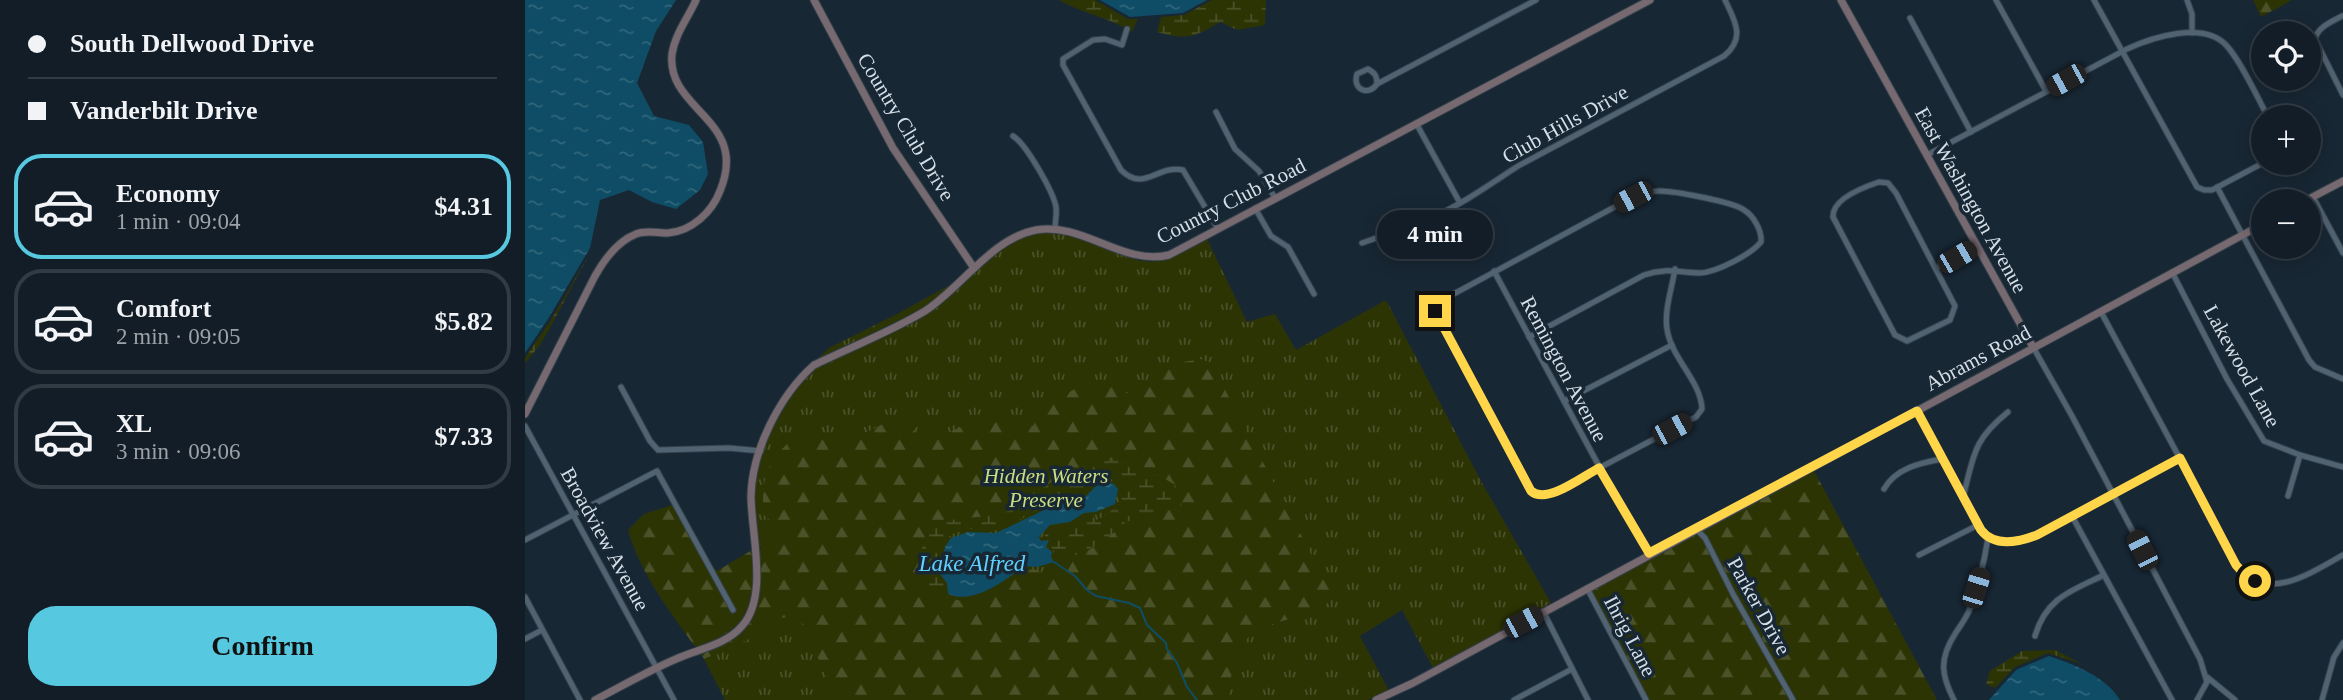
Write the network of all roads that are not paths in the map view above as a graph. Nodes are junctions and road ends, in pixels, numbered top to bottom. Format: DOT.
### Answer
graph roads {
  1 [pos="696,0"];
  2 [pos="814,0"];
  3 [pos="1536,0"];
  4 [pos="1650,0"];
  5 [pos="1725,0"];
  6 [pos="1841,0"];
  7 [pos="1996,0"];
  8 [pos="2094,0"];
  9 [pos="2187,0"];
  10 [pos="2342,16"];
  11 [pos="1910,18"];
  12 [pos="1127,29"];
  13 [pos="2192,33"];
  14 [pos="2121,52"];
  15 [pos="1377,84"];
  16 [pos="2046,91"];
  17 [pos="2343,95"];
  18 [pos="2261,105"];
  19 [pos="1216,112"];
  20 [pos="1416,123"];
  21 [pos="1971,132"];
  22 [pos="1013,136"];
  23 [pos="1927,155"];
  24 [pos="2251,169"];
  25 [pos="2343,181"];
  26 [pos="2217,187"];
  27 [pos="2321,193"];
  28 [pos="1275,198"];
  29 [pos="1460,203"];
  30 [pos="1255,208"];
  31 [pos="2321,212"];
  32 [pos="1055,229"];
  33 [pos="1218,229"];
  34 [pos="2251,230"];
  35 [pos="2242,235"];
  36 [pos="1362,243"];
  37 [pos="1977,245"];
  38 [pos="2343,253"];
  39 [pos="974,268"];
  40 [pos="1936,268"];
  41 [pos="1675,270"];
  42 [pos="1494,271"];
  43 [pos="2172,272"];
  44 [pos="1314,294"];
  45 [pos="2101,312"];
  46 [pos="1529,337"];
  47 [pos="1672,345"];
  48 [pos="2033,347"];
  49 [pos="2343,379"];
  50 [pos="621,387"];
  51 [pos="1564,401"];
  52 [pos="1917,411"];
  53 [pos="2008,412"];
  54 [pos="525,414"];
  55 [pos="525,426"];
  56 [pos="761,451"];
  57 [pos="2300,455"];
  58 [pos="2180,458"];
  59 [pos="1943,459"];
  60 [pos="2343,467"];
  61 [pos="1599,468"];
  62 [pos="1884,489"];
  63 [pos="2113,494"];
  64 [pos="2288,496"];
  65 [pos="1963,497"];
  66 [pos="574,515"];
  67 [pos="2072,516"];
  68 [pos="1978,525"];
  69 [pos="1695,528"];
  70 [pos="1989,538"];
  71 [pos="525,541"];
  72 [pos="1649,553"];
  73 [pos="1919,555"];
  74 [pos="2343,555"];
  75 [pos="2103,575"];
  76 [pos="1586,587"];
  77 [pos="525,597"];
  78 [pos="733,610"];
  79 [pos="1543,611"];
  80 [pos="543,630"];
  81 [pos="2035,636"];
  82 [pos="525,639"];
  83 [pos="2343,643"];
  84 [pos="657,668"];
  85 [pos="1572,669"];
  86 [pos="2207,677"];
  87 [pos="1390,697"];
  88 [pos="580,700"];
  89 [pos="596,700"];
  90 [pos="674,700"];
  91 [pos="1376,700"];
  92 [pos="1514,700"];
  93 [pos="1588,700"];
  94 [pos="1646,700"];
  95 [pos="1793,700"];
  96 [pos="1954,700"];
  97 [pos="2172,700"];
  98 [pos="2197,700"];
  99 [pos="2235,700"];
  100 [pos="2322,700"];
  1 -- 54 [label="street"];
  2 -- 39 [label="street, Country Club Drive"];
  3 -- 15 [label="street"];
  4 -- 20 [label="street, Country Club Road"];
  5 -- 29 [label="street, Club Hills Drive"];
  6 -- 23 [label="street, East Washington Avenue"];
  7 -- 16 [label="street"];
  8 -- 14 [label="street"];
  9 -- 13 [label="street"];
  10 -- 17 [label="street"];
  11 -- 21 [label="street"];
  12 -- 33 [label="street"];
  13 -- 14 [label="street"];
  13 -- 18 [label="street"];
  14 -- 16 [label="street"];
  14 -- 26 [label="street"];
  15 -- 15 [label="street"];
  16 -- 21 [label="street"];
  19 -- 28 [label="street"];
  20 -- 28 [label="street, Country Club Road"];
  20 -- 29 [label="street"];
  21 -- 23 [label="street"];
  22 -- 32 [label="street"];
  23 -- 37 [label="street, East Washington Avenue"];
  24 -- 26 [label="street"];
  25 -- 27 [label="street"];
  26 -- 35 [label="street"];
  28 -- 30 [label="street, Country Club Road"];
  29 -- 36 [label="street, Club Hills Drive"];
  30 -- 33 [label="street, Country Club Road"];
  30 -- 44 [label="street"];
  31 -- 38 [label="street"];
  32 -- 33 [label="street, Country Club Road"];
  32 -- 39 [label="street, Country Club Road"];
  34 -- 35 [label="street, Abrams Road"];
  35 -- 43 [label="street, Abrams Road"];
  35 -- 49 [label="street"];
  37 -- 40 [label="street"];
  37 -- 48 [label="street, East Washington Avenue"];
  39 -- 56 [label="street, Country Club Road"];
  40 -- 40 [label="street"];
  41 -- 42 [label="street"];
  41 -- 46 [label="street"];
  41 -- 47 [label="street"];
  42 -- 46 [label="street, Remington Avenue"];
  42 -- 61 [label="street"];
  43 -- 45 [label="street, Abrams Road"];
  43 -- 57 [label="street, Lakewood Lane"];
  45 -- 48 [label="street, Abrams Road"];
  45 -- 58 [label="street"];
  46 -- 51 [label="street, Remington Avenue"];
  47 -- 51 [label="street"];
  47 -- 61 [label="street"];
  48 -- 52 [label="street, Abrams Road"];
  48 -- 63 [label="street, East Washington Avenue"];
  50 -- 56 [label="street"];
  51 -- 61 [label="street, Remington Avenue"];
  52 -- 59 [label="street"];
  52 -- 69 [label="street, Abrams Road"];
  53 -- 65 [label="street"];
  55 -- 66 [label="street, Broadview Avenue"];
  56 -- 84 [label="street, Country Club Road"];
  57 -- 60 [label="street, Lakewood Lane"];
  57 -- 64 [label="street"];
  58 -- 63 [label="street"];
  58 -- 74 [label="street"];
  59 -- 62 [label="street"];
  59 -- 65 [label="street"];
  61 -- 72 [label="street, Remington Avenue"];
  63 -- 67 [label="street"];
  63 -- 86 [label="street, East Washington Avenue"];
  65 -- 68 [label="street"];
  66 -- 71 [label="street"];
  66 -- 78 [label="street"];
  66 -- 84 [label="street, Broadview Avenue"];
  67 -- 70 [label="street"];
  67 -- 75 [label="street"];
  68 -- 70 [label="street"];
  68 -- 73 [label="street"];
  69 -- 72 [label="street, Abrams Road"];
  69 -- 95 [label="street, Parker Drive"];
  70 -- 96 [label="street"];
  72 -- 76 [label="street, Abrams Road"];
  75 -- 81 [label="street"];
  75 -- 97 [label="street"];
  76 -- 79 [label="street, Abrams Road"];
  76 -- 94 [label="street, Ihrig Lane"];
  77 -- 80 [label="street"];
  79 -- 85 [label="street"];
  79 -- 87 [label="street, Abrams Road"];
  80 -- 82 [label="street"];
  80 -- 88 [label="street"];
  83 -- 100 [label="street"];
  84 -- 89 [label="street, Country Club Road"];
  84 -- 90 [label="street, Broadview Avenue"];
  85 -- 92 [label="street"];
  85 -- 93 [label="street"];
  86 -- 98 [label="street"];
  86 -- 99 [label="street"];
  87 -- 91 [label="street, Abrams Road"];
}
